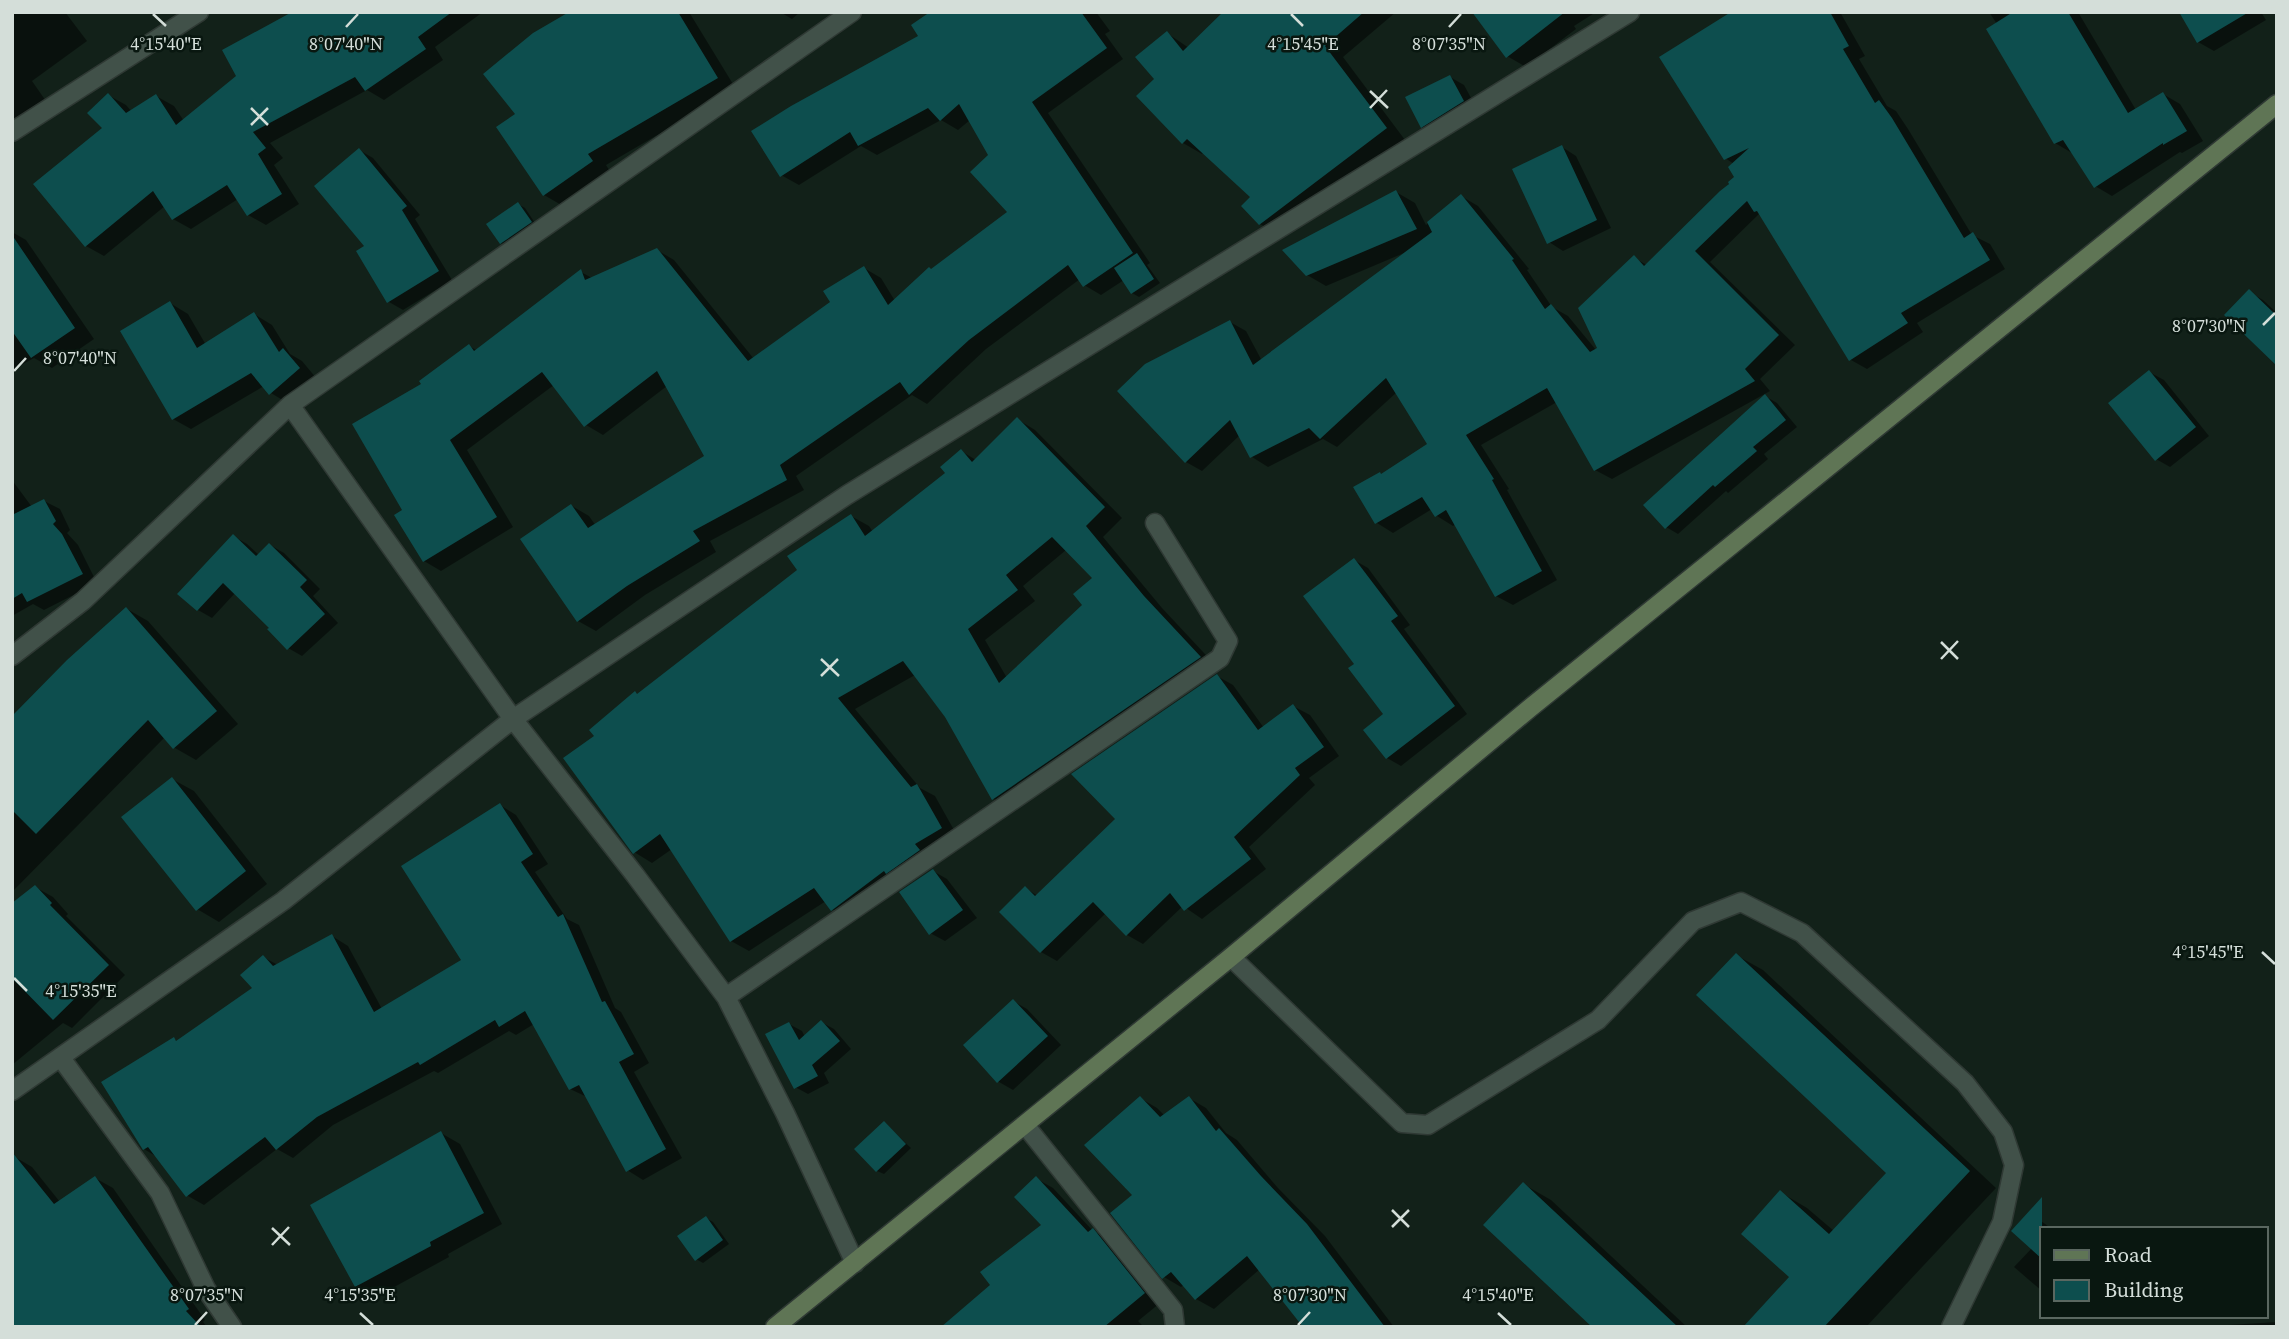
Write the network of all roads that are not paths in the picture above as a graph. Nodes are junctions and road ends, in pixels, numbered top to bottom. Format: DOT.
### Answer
graph roads {
  1 [pos="199,12"];
  2 [pos="852,12"];
  3 [pos="1630,12"];
  4 [pos="2277,104"];
  5 [pos="12,132"];
  6 [pos="290,405"];
  7 [pos="1155,523"];
  8 [pos="12,656"];
  9 [pos="513,719"];
  10 [pos="1231,957"];
  11 [pos="726,997"];
  12 [pos="61,1058"];
  13 [pos="12,1091"];
  14 [pos="1025,1125"];
  15 [pos="855,1264"];
  16 [pos="232,1327"];
  17 [pos="775,1327"];
  18 [pos="1175,1327"];
  19 [pos="1951,1327"];
  1 -- 5 [label="street"];
  2 -- 6 [label="street"];
  3 -- 9 [label="street"];
  4 -- 10 [label="main road"];
  6 -- 8 [label="street"];
  6 -- 9 [label="street"];
  7 -- 11 [label="street"];
  9 -- 11 [label="street"];
  9 -- 12 [label="street"];
  10 -- 14 [label="main road"];
  10 -- 19 [label="street"];
  11 -- 15 [label="street"];
  12 -- 13 [label="street"];
  12 -- 16 [label="street"];
  14 -- 15 [label="main road"];
  14 -- 18 [label="street"];
  15 -- 17 [label="main road"];
}
